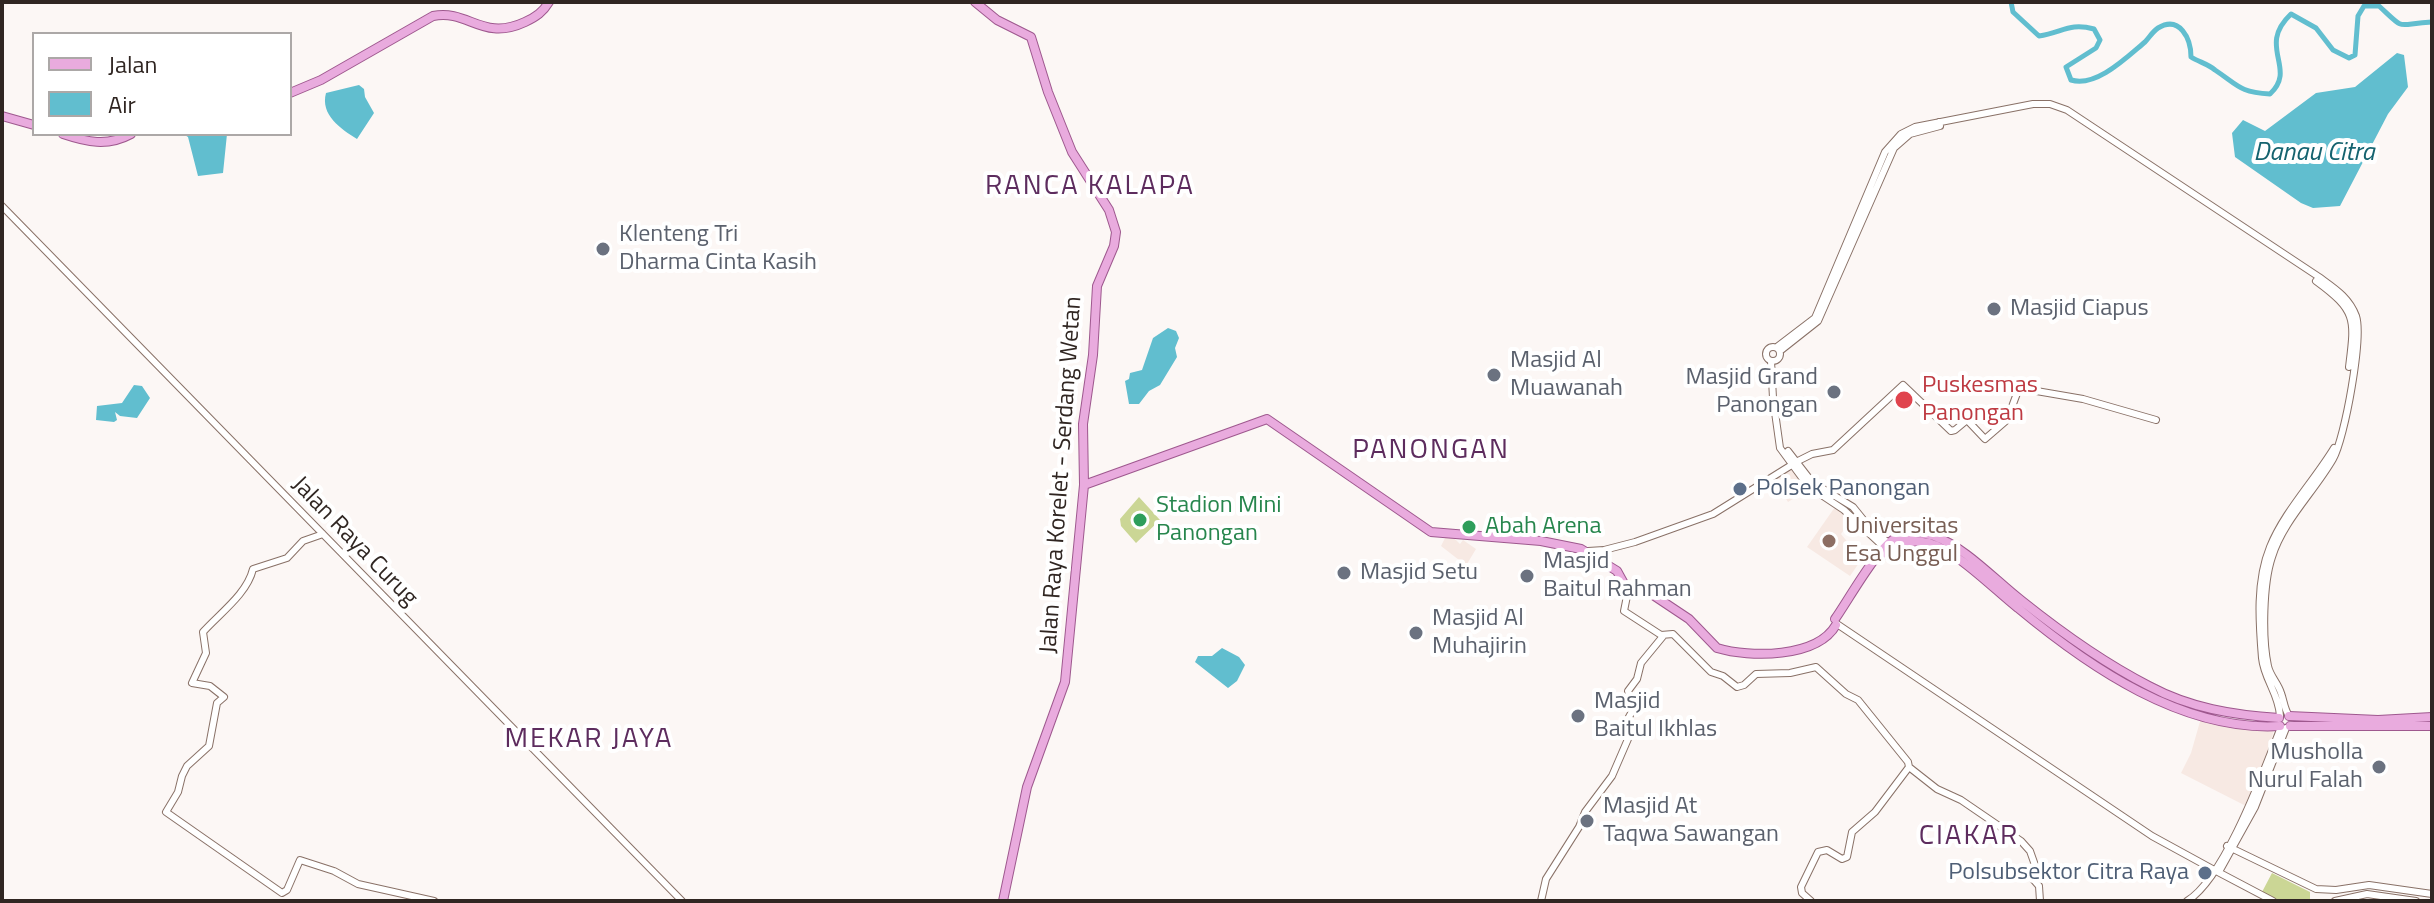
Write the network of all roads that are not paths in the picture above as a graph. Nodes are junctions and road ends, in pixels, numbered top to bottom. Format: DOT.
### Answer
graph roads {
  1 [pos="549,2"];
  2 [pos="975,2"];
  3 [pos="292,92"];
  4 [pos="2,116"];
  5 [pos="32,124"];
  6 [pos="71,136"];
  7 [pos="126,136"];
  8 [pos="2,206"];
  9 [pos="2316,281"];
  10 [pos="2339,295"];
  11 [pos="1778,349"];
  12 [pos="1773,361"];
  13 [pos="2156,420"];
  14 [pos="1796,463"];
  15 [pos="1084,485"];
  16 [pos="1846,508"];
  17 [pos="323,534"];
  18 [pos="1875,541"];
  19 [pos="1890,543"];
  20 [pos="1592,553"];
  21 [pos="1876,559"];
  22 [pos="1628,589"];
  23 [pos="1836,623"];
  24 [pos="1664,635"];
  25 [pos="2432,717"];
  26 [pos="2283,722"];
  27 [pos="2432,726"];
  28 [pos="1910,766"];
  29 [pos="2231,848"];
  30 [pos="2217,871"];
  31 [pos="2432,894"];
  32 [pos="434,901"];
  33 [pos="682,901"];
  34 [pos="1003,901"];
  35 [pos="1541,901"];
  36 [pos="1811,901"];
  37 [pos="2040,901"];
  38 [pos="2190,901"];
  39 [pos="2273,901"];
  40 [pos="2335,901"];
  41 [pos="2416,901"];
  1 -- 3 [label="main road"];
  2 -- 15 [label="main road, Jalan Raya Korelet - Serdang Wetan"];
  4 -- 5 [label="main road"];
  6 -- 7 [label="main road"];
  8 -- 17 [label="street, Jalan Raya Curug"];
  9 -- 10 [label="street"];
  10 -- 11 [label="street"];
  10 -- 26 [label="street"];
  11 -- 12 [label="street"];
  11 -- 12 [label="street"];
  12 -- 14 [label="street"];
  13 -- 14 [label="street"];
  14 -- 16 [label="street"];
  14 -- 20 [label="street"];
  15 -- 20 [label="main road"];
  15 -- 34 [label="main road, Jalan Raya Korelet - Serdang Wetan"];
  16 -- 18 [label="street"];
  16 -- 19 [label="street"];
  17 -- 32 [label="street"];
  17 -- 33 [label="street, Jalan Raya Curug"];
  18 -- 19 [label="street"];
  18 -- 21 [label="street"];
  19 -- 21 [label="main road"];
  19 -- 23 [label="main road"];
  19 -- 26 [label="main road"];
  20 -- 22 [label="main road"];
  21 -- 23 [label="main road"];
  22 -- 23 [label="main road"];
  22 -- 24 [label="street"];
  23 -- 30 [label="street"];
  24 -- 28 [label="street"];
  24 -- 35 [label="street"];
  25 -- 26 [label="main road"];
  26 -- 27 [label="main road"];
  26 -- 29 [label="street"];
  28 -- 36 [label="street"];
  28 -- 37 [label="street"];
  29 -- 30 [label="street"];
  29 -- 31 [label="street"];
  30 -- 38 [label="street"];
  30 -- 39 [label="street"];
  40 -- 41 [label="street"];
}
